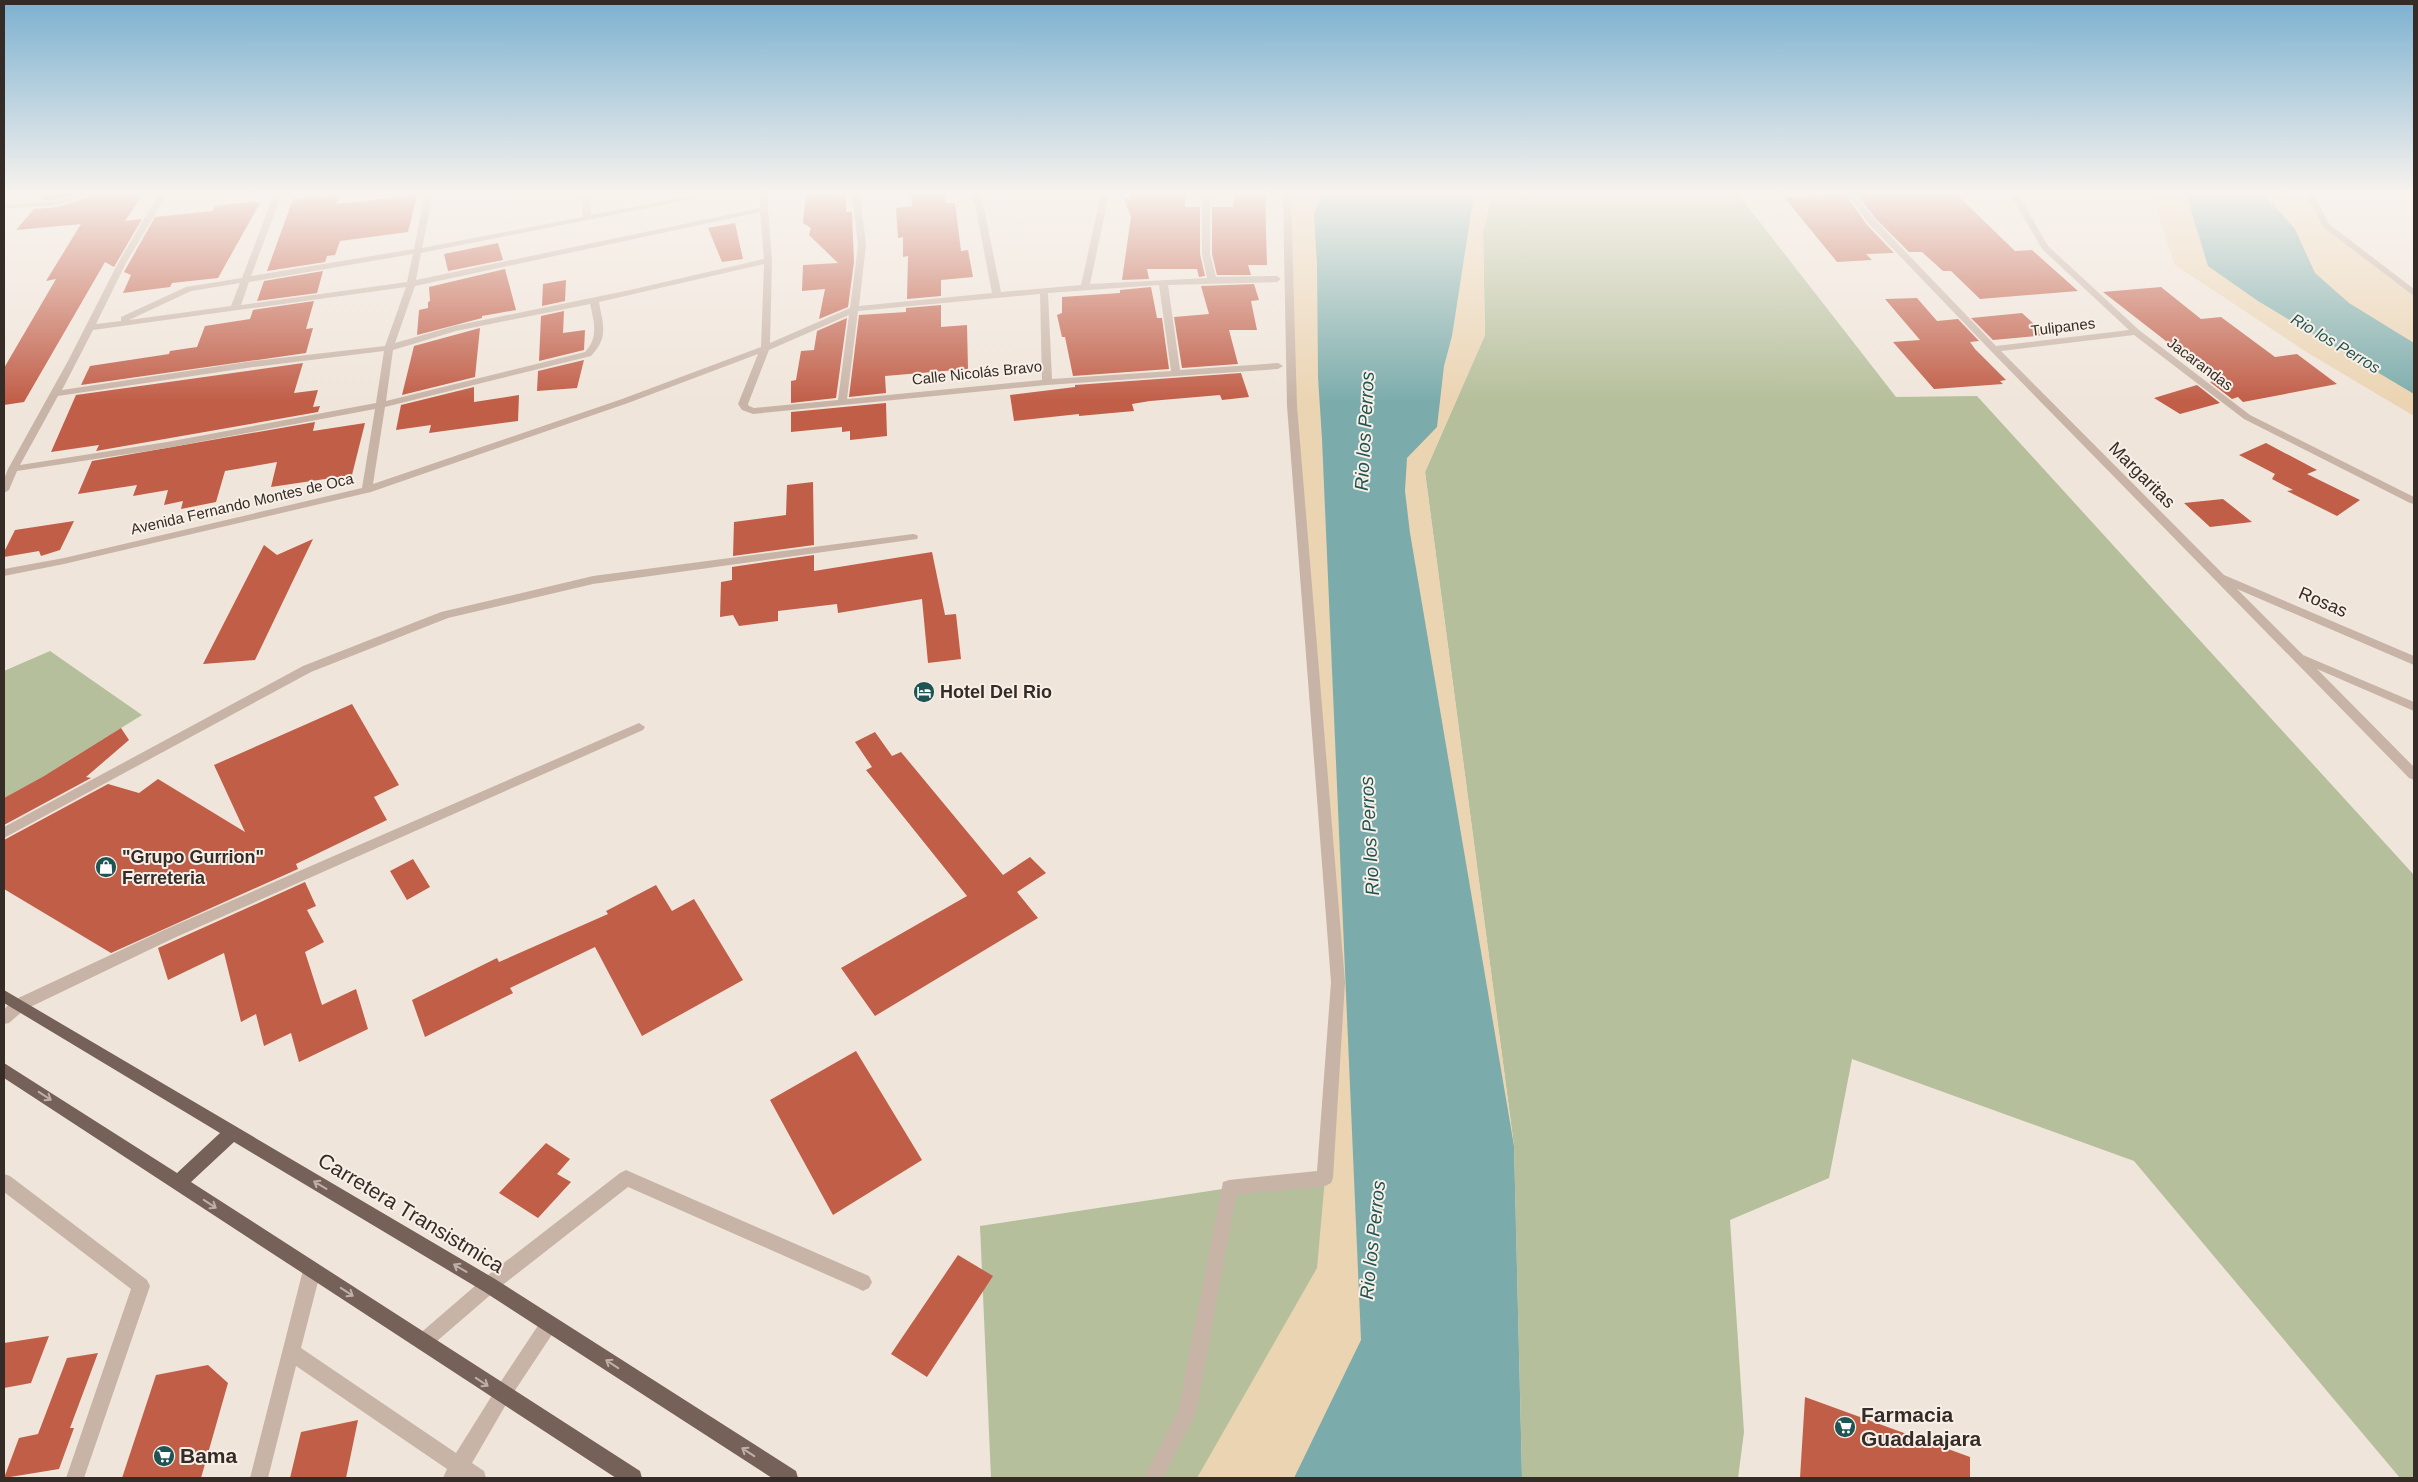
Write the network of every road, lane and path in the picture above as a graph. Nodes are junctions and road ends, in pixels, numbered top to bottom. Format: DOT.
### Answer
graph roads {
  1 [pos="122,263"];
  2 [pos="252,263"];
  3 [pos="343,263"];
  4 [pos="415,263"];
  5 [pos="509,263"];
  6 [pos="763,263"];
  7 [pos="768,263"];
  8 [pos="860,263"];
  9 [pos="991,263"];
  10 [pos="1090,263"];
  11 [pos="1208,263"];
  12 [pos="1289,263"];
  13 [pos="1912,263"];
  14 [pos="2062,263"];
  15 [pos="2375,263"];
  16 [pos="246,279"];
  17 [pos="1277,279"];
  18 [pos="1212,280"];
  19 [pos="1162,282"];
  20 [pos="411,284"];
  21 [pos="1085,286"];
  22 [pos="1044,291"];
  23 [pos="2414,293"];
  24 [pos="997,296"];
  25 [pos="594,301"];
  26 [pos="235,308"];
  27 [pos="854,310"];
  28 [pos="111,325"];
  29 [pos="89,328"];
  30 [pos="2136,332"];
  31 [pos="389,348"];
  32 [pos="766,348"];
  33 [pos="1994,349"];
  34 [pos="1278,366"];
  35 [pos="1176,372"];
  36 [pos="1047,382"];
  37 [pos="54,394"];
  38 [pos="842,402"];
  39 [pos="380,405"];
  40 [pos="12,469"];
  41 [pos="4,490"];
  42 [pos="367,490"];
  43 [pos="2414,501"];
  44 [pos="913,536"];
  45 [pos="4,573"];
  46 [pos="2217,576"];
  47 [pos="2297,656"];
  48 [pos="2414,661"];
  49 [pos="2414,707"];
  50 [pos="638,727"];
  51 [pos="2414,775"];
  52 [pos="4,833"];
  53 [pos="4,996"];
  54 [pos="19,1005"];
  55 [pos="4,1018"];
  56 [pos="4,1070"];
  57 [pos="232,1132"];
  58 [pos="4,1182"];
  59 [pos="178,1183"];
  60 [pos="312,1270"];
  61 [pos="863,1282"];
  62 [pos="489,1286"];
  63 [pos="549,1324"];
  64 [pos="423,1342"];
  65 [pos="291,1352"];
  66 [pos="502,1395"];
  67 [pos="455,1472"];
  68 [pos="74,1478"];
  69 [pos="259,1478"];
  70 [pos="477,1478"];
  71 [pos="633,1478"];
  72 [pos="789,1478"];
  73 [pos="1153,1478"];
  1 -- 29 [label="street"];
  2 -- 16 [label="street"];
  3 -- 16 [label="street"];
  4 -- 20 [label="street, Avenida Fernando Montes de Oca"];
  5 -- 20 [label="street"];
  6 -- 25 [label="street"];
  7 -- 32 [label="street"];
  8 -- 27 [label="street"];
  9 -- 24 [label="street"];
  10 -- 21 [label="street"];
  11 -- 18 [label="street"];
  12 -- 73 [label="street"];
  13 -- 33 [label="street, Margaritas"];
  14 -- 30 [label="street, Jacarandas"];
  15 -- 23 [label="street"];
  16 -- 26 [label="street"];
  16 -- 28 [label="street"];
  17 -- 18 [label="street"];
  18 -- 19 [label="street"];
  19 -- 21 [label="street"];
  19 -- 35 [label="street"];
  20 -- 26 [label="street"];
  20 -- 31 [label="street, Avenida Fernando Montes de Oca"];
  21 -- 22 [label="street"];
  22 -- 24 [label="street"];
  22 -- 36 [label="street"];
  24 -- 27 [label="street"];
  25 -- 31 [label="street"];
  25 -- 39 [label="street"];
  26 -- 28 [label="street"];
  27 -- 32 [label="street"];
  27 -- 38 [label="street"];
  28 -- 29 [label="street"];
  29 -- 37 [label="street"];
  30 -- 33 [label="street, Tulipanes"];
  30 -- 43 [label="street, Jacarandas"];
  31 -- 37 [label="street"];
  31 -- 39 [label="street, Avenida Fernando Montes de Oca"];
  32 -- 38 [label="street, Calle Nicolás Bravo"];
  32 -- 42 [label="street"];
  33 -- 46 [label="street, Margaritas"];
  34 -- 35 [label="street, Calle Nicolás Bravo"];
  35 -- 36 [label="street, Calle Nicolás Bravo"];
  36 -- 38 [label="street, Calle Nicolás Bravo"];
  37 -- 40 [label="street"];
  39 -- 40 [label="street"];
  39 -- 42 [label="street, Avenida Fernando Montes de Oca"];
  40 -- 41 [label="street"];
  42 -- 45 [label="street, Avenida Fernando Montes de Oca"];
  44 -- 52 [label="street"];
  46 -- 47 [label="street, Margaritas"];
  46 -- 48 [label="street, Rosas"];
  47 -- 49 [label="street"];
  47 -- 51 [label="street, Margaritas"];
  50 -- 54 [label="street"];
  53 -- 54 [label="main road, Carretera Transistmica"];
  54 -- 55 [label="street"];
  54 -- 57 [label="main road, Carretera Transistmica"];
  56 -- 59 [label="main road, one-way"];
  57 -- 59 [label="main road"];
  62 -- 57 [label="main road, Carretera Transistmica, one-way"];
  58 -- 68 [label="street"];
  59 -- 60 [label="main road, one-way"];
  60 -- 64 [label="main road, one-way"];
  60 -- 65 [label="street"];
  61 -- 62 [label="street"];
  62 -- 63 [label="main road, Carretera Transistmica"];
  62 -- 64 [label="street"];
  63 -- 66 [label="street"];
  72 -- 63 [label="main road, Carretera Transistmica, one-way"];
  64 -- 66 [label="main road, one-way"];
  65 -- 67 [label="street"];
  65 -- 69 [label="street"];
  66 -- 67 [label="street"];
  66 -- 71 [label="main road"];
  67 -- 70 [label="street"];
}
